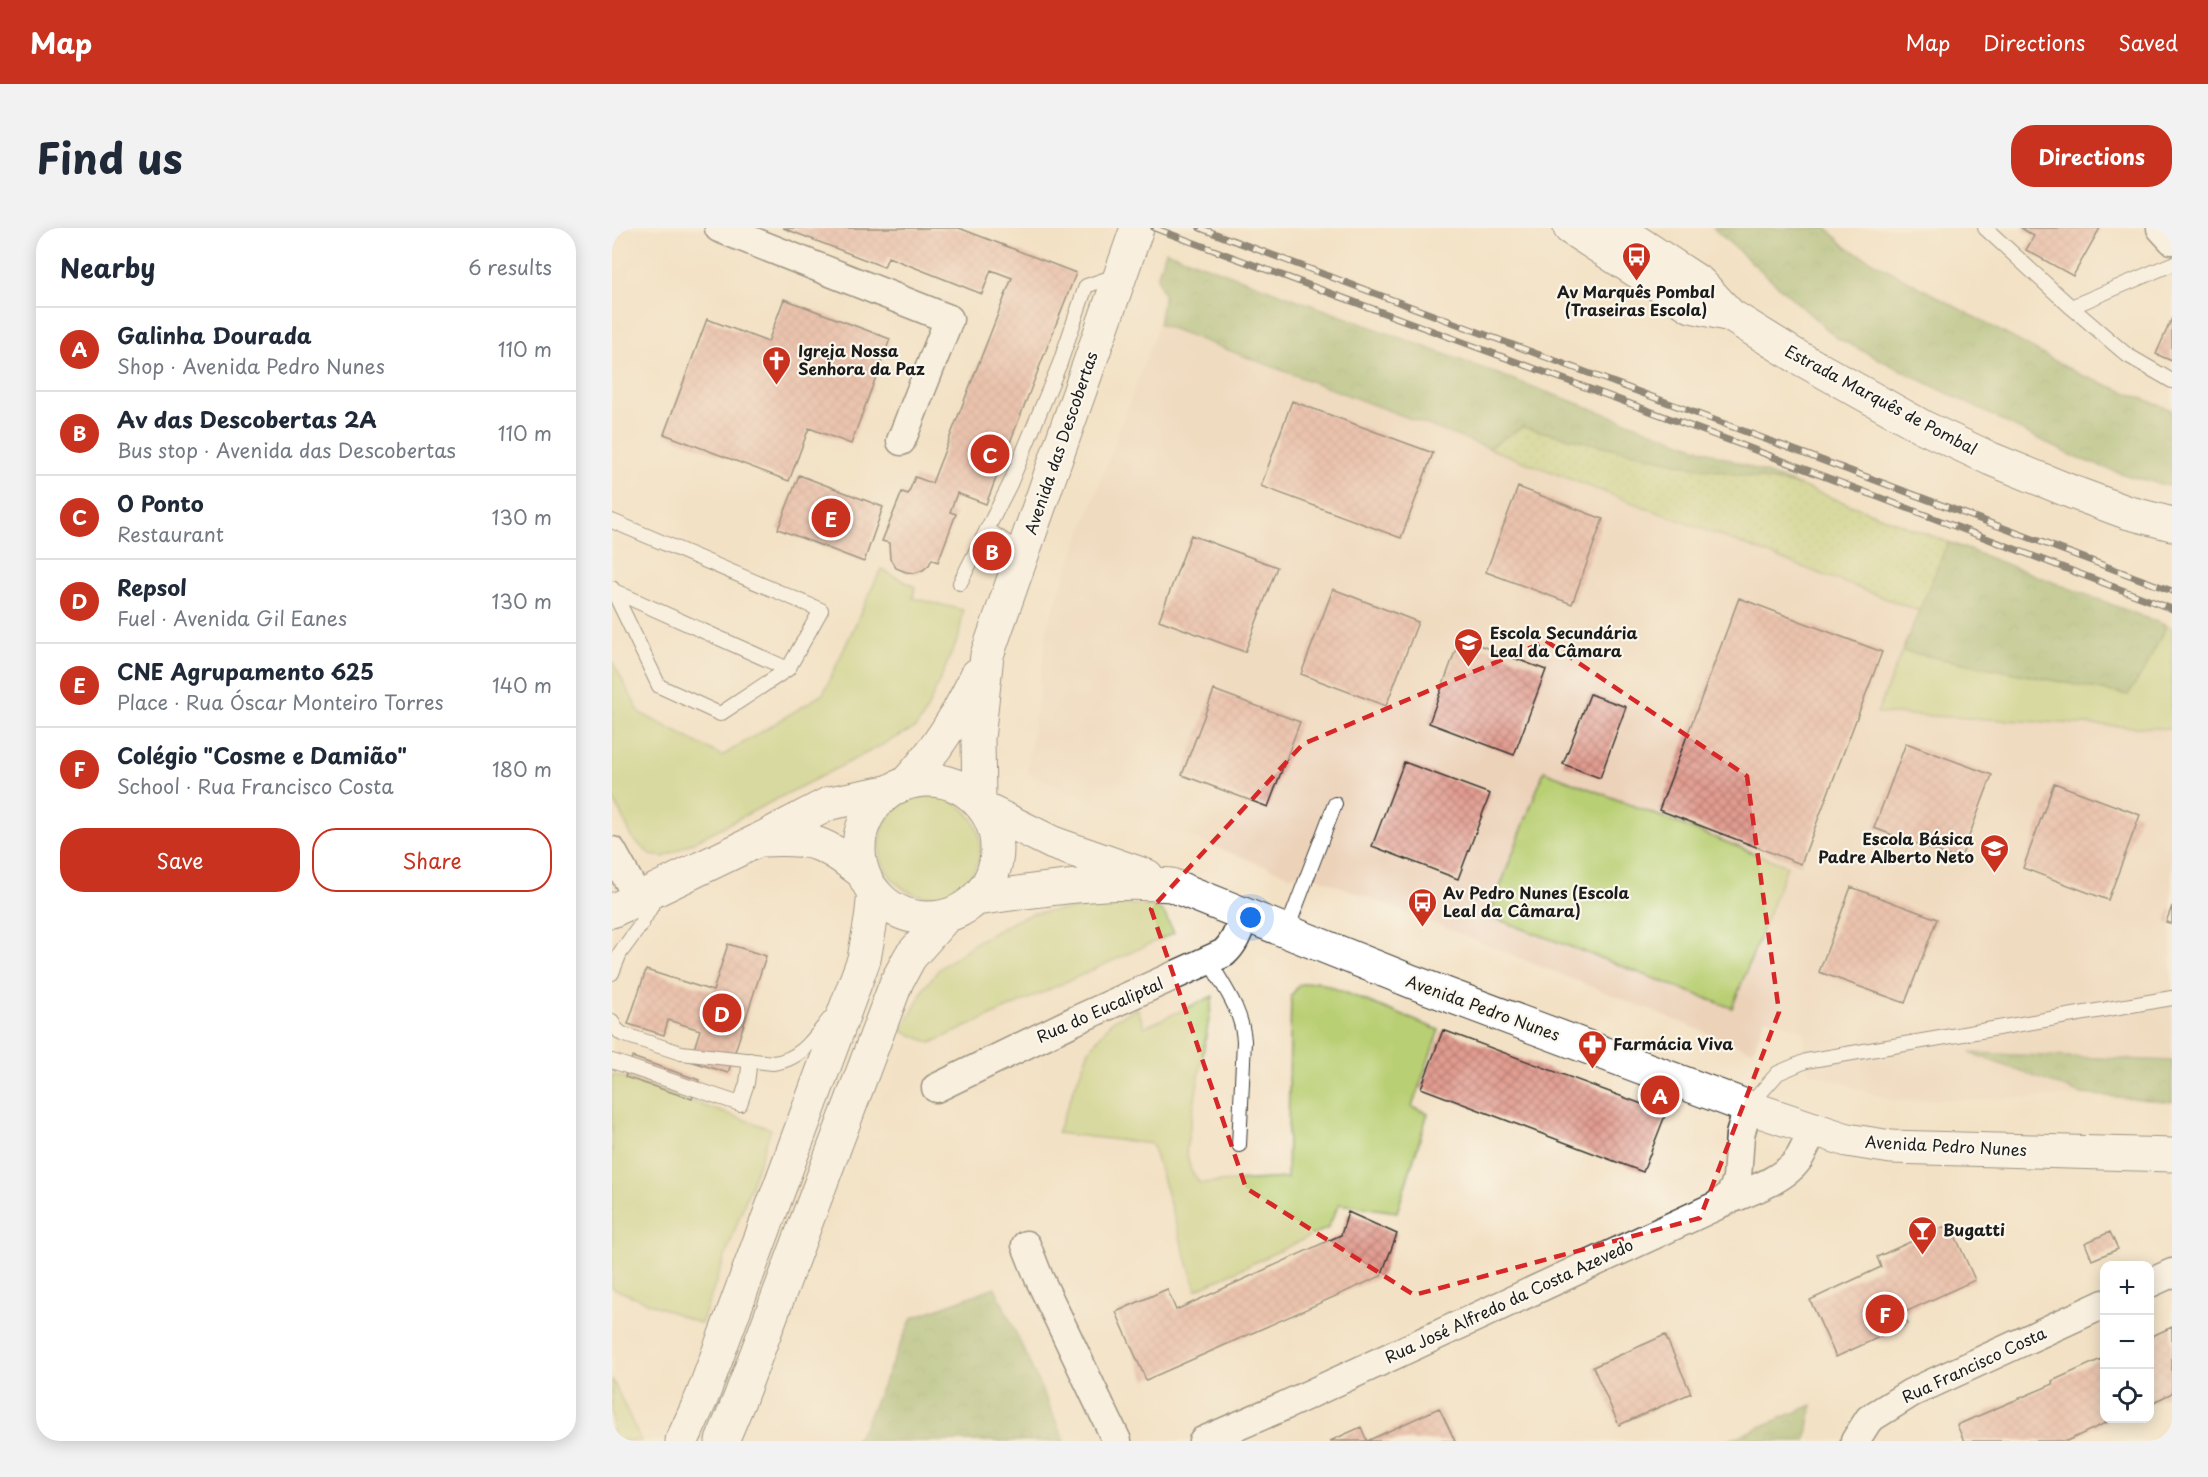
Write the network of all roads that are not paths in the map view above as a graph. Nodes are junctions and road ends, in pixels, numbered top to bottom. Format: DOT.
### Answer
graph roads {
  1 [pos="719,228"];
  2 [pos="1137,228"];
  3 [pos="1570,228"];
  4 [pos="1616,228"];
  5 [pos="1985,228"];
  6 [pos="2161,228"];
  7 [pos="2172,240"];
  8 [pos="2172,264"];
  9 [pos="1120,274"];
  10 [pos="2071,307"];
  11 [pos="1730,315"];
  12 [pos="2172,381"];
  13 [pos="901,441"];
  14 [pos="612,521"];
  15 [pos="2172,524"];
  16 [pos="987,530"];
  17 [pos="1022,553"];
  18 [pos="960,583"];
  19 [pos="613,589"];
  20 [pos="987,655"];
  21 [pos="788,669"];
  22 [pos="896,788"];
  23 [pos="1335,804"];
  24 [pos="982,805"];
  25 [pos="759,840"];
  26 [pos="612,851"];
  27 [pos="868,882"];
  28 [pos="1171,885"];
  29 [pos="637,899"];
  30 [pos="975,899"];
  31 [pos="1245,915"];
  32 [pos="946,916"];
  33 [pos="1286,932"];
  34 [pos="1209,962"];
  35 [pos="612,973"];
  36 [pos="851,993"];
  37 [pos="2172,998"];
  38 [pos="612,1022"];
  39 [pos="750,1060"];
  40 [pos="612,1061"];
  41 [pos="936,1088"];
  42 [pos="1748,1107"];
  43 [pos="1813,1130"];
  44 [pos="1239,1145"];
  45 [pos="2172,1155"];
  46 [pos="1716,1206"];
  47 [pos="1026,1245"];
  48 [pos="2172,1273"];
  49 [pos="2154,1281"];
  50 [pos="2100,1306"];
  51 [pos="682,1441"];
  52 [pos="722,1441"];
  53 [pos="1117,1441"];
  54 [pos="1203,1441"];
  55 [pos="1855,1441"];
  1 -- 13 [label="street"];
  2 -- 9 [label="main road, Avenida das Descobertas"];
  3 -- 11 [label="main road, Estrada Marquês de Pombal"];
  4 -- 11 [label="main road, Estrada Marquês de Pombal"];
  5 -- 10 [label="lane"];
  6 -- 7 [label="street"];
  8 -- 10 [label="lane"];
  9 -- 16 [label="lane"];
  9 -- 17 [label="main road, Avenida das Descobertas"];
  10 -- 12 [label="lane"];
  11 -- 15 [label="main road, Estrada Marquês de Pombal"];
  14 -- 21 [label="lane"];
  16 -- 17 [label="lane"];
  16 -- 18 [label="lane"];
  17 -- 20 [label="main road, Avenida das Descobertas"];
  19 -- 21 [label="lane"];
  19 -- 21 [label="lane"];
  20 -- 22 [label="main road"];
  20 -- 24 [label="main road, Avenida das Descobertas"];
  22 -- 24 [label="main road"];
  22 -- 25 [label="main road"];
  22 -- 27 [label="main road"];
  23 -- 33 [label="lane"];
  24 -- 28 [label="main road"];
  24 -- 30 [label="main road"];
  25 -- 27 [label="main road"];
  25 -- 29 [label="main road"];
  26 -- 29 [label="street"];
  27 -- 32 [label="main road"];
  27 -- 36 [label="main road"];
  28 -- 30 [label="main road, Avenida Pedro Nunes"];
  28 -- 31 [label="main road, Avenida Pedro Nunes"];
  29 -- 35 [label="lane"];
  30 -- 32 [label="main road"];
  31 -- 33 [label="main road, Avenida Pedro Nunes"];
  31 -- 34 [label="street, Rua do Eucaliptal"];
  32 -- 52 [label="main road"];
  33 -- 42 [label="main road, Avenida Pedro Nunes"];
  34 -- 41 [label="street, Rua do Eucaliptal"];
  34 -- 44 [label="lane"];
  36 -- 39 [label="lane"];
  36 -- 51 [label="main road"];
  37 -- 42 [label="lane"];
  38 -- 39 [label="lane"];
  39 -- 40 [label="lane"];
  42 -- 43 [label="main road, Avenida Pedro Nunes"];
  42 -- 46 [label="street, Rua José Alfredo da Costa Azevedo"];
  43 -- 45 [label="main road, Avenida Pedro Nunes"];
  43 -- 46 [label="street"];
  46 -- 54 [label="street, Rua José Alfredo da Costa Azevedo"];
  47 -- 53 [label="street"];
  48 -- 49 [label="street"];
  50 -- 55 [label="street, Rua Francisco Costa"];
}
